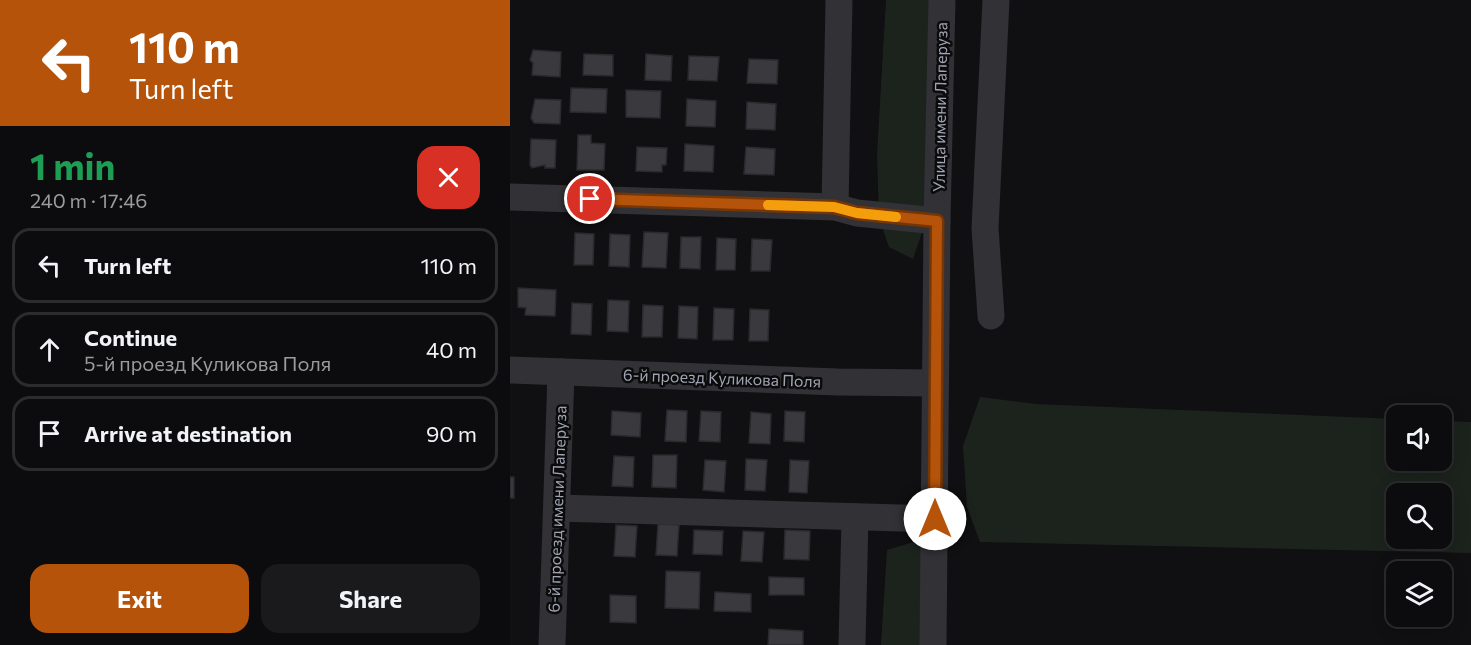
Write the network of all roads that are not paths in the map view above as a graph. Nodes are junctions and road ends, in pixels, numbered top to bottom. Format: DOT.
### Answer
graph roads {
  1 [pos="839,0"];
  2 [pos="942,0"];
  3 [pos="996,0"];
  4 [pos="510,197"];
  5 [pos="834,207"];
  6 [pos="937,221"];
  7 [pos="991,316"];
  8 [pos="510,370"];
  9 [pos="561,372"];
  10 [pos="935,383"];
  11 [pos="557,508"];
  12 [pos="855,517"];
  13 [pos="935,519"];
  14 [pos="552,645"];
  15 [pos="852,645"];
  16 [pos="933,645"];
  1 -- 5 [label="street"];
  2 -- 6 [label="street, Улица имени Лаперуза"];
  3 -- 7 [label="street"];
  4 -- 5 [label="street"];
  5 -- 6 [label="street"];
  6 -- 10 [label="street, Улица имени Лаперуза"];
  8 -- 9 [label="street, 6-й проезд Куликова Поля"];
  9 -- 10 [label="street, 6-й проезд Куликова Поля"];
  9 -- 11 [label="street, 6-й проезд имени Лаперуза"];
  10 -- 13 [label="street, Улица имени Лаперуза"];
  11 -- 12 [label="street"];
  11 -- 14 [label="street, 6-й проезд имени Лаперуза"];
  12 -- 13 [label="street"];
  12 -- 15 [label="street"];
  13 -- 16 [label="street, Улица имени Лаперуза"];
}
